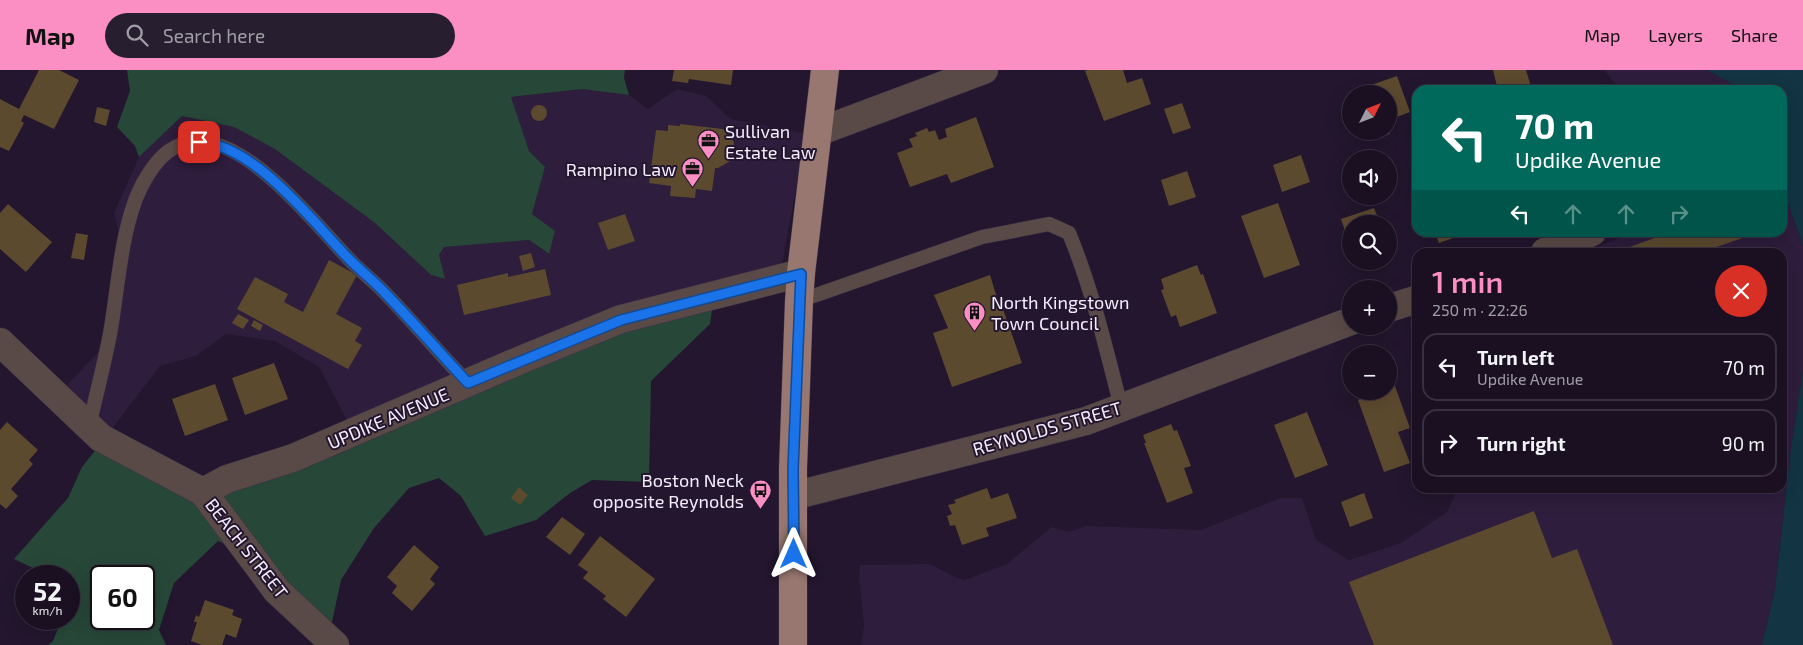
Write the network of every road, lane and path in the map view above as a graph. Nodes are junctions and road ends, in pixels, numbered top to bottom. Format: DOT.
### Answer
graph roads {
  1 [pos="825,70"];
  2 [pos="984,70"];
  3 [pos="818,132"];
  4 [pos="1580,237"];
  5 [pos="1554,248"];
  6 [pos="801,274"];
  7 [pos="799,301"];
  8 [pos="1412,301"];
  9 [pos="1397,306"];
  10 [pos="1342,324"];
  11 [pos="0,342"];
  12 [pos="468,383"];
  13 [pos="1121,407"];
  14 [pos="89,426"];
  15 [pos="203,492"];
  16 [pos="793,496"];
  17 [pos="335,645"];
  18 [pos="793,645"];
  1 -- 3 [label="main road"];
  2 -- 3 [label="street"];
  3 -- 6 [label="main road"];
  4 -- 5 [label="street"];
  6 -- 7 [label="main road"];
  6 -- 12 [label="street, UPDIKE AVENUE"];
  7 -- 13 [label="lane"];
  7 -- 16 [label="main road"];
  8 -- 9 [label="street"];
  10 -- 13 [label="street, REYNOLDS STREET"];
  11 -- 14 [label="street"];
  12 -- 14 [label="lane"];
  12 -- 15 [label="street, UPDIKE AVENUE"];
  13 -- 16 [label="street, REYNOLDS STREET"];
  14 -- 15 [label="street"];
  15 -- 17 [label="street, BEACH STREET"];
  16 -- 18 [label="main road"];
}
